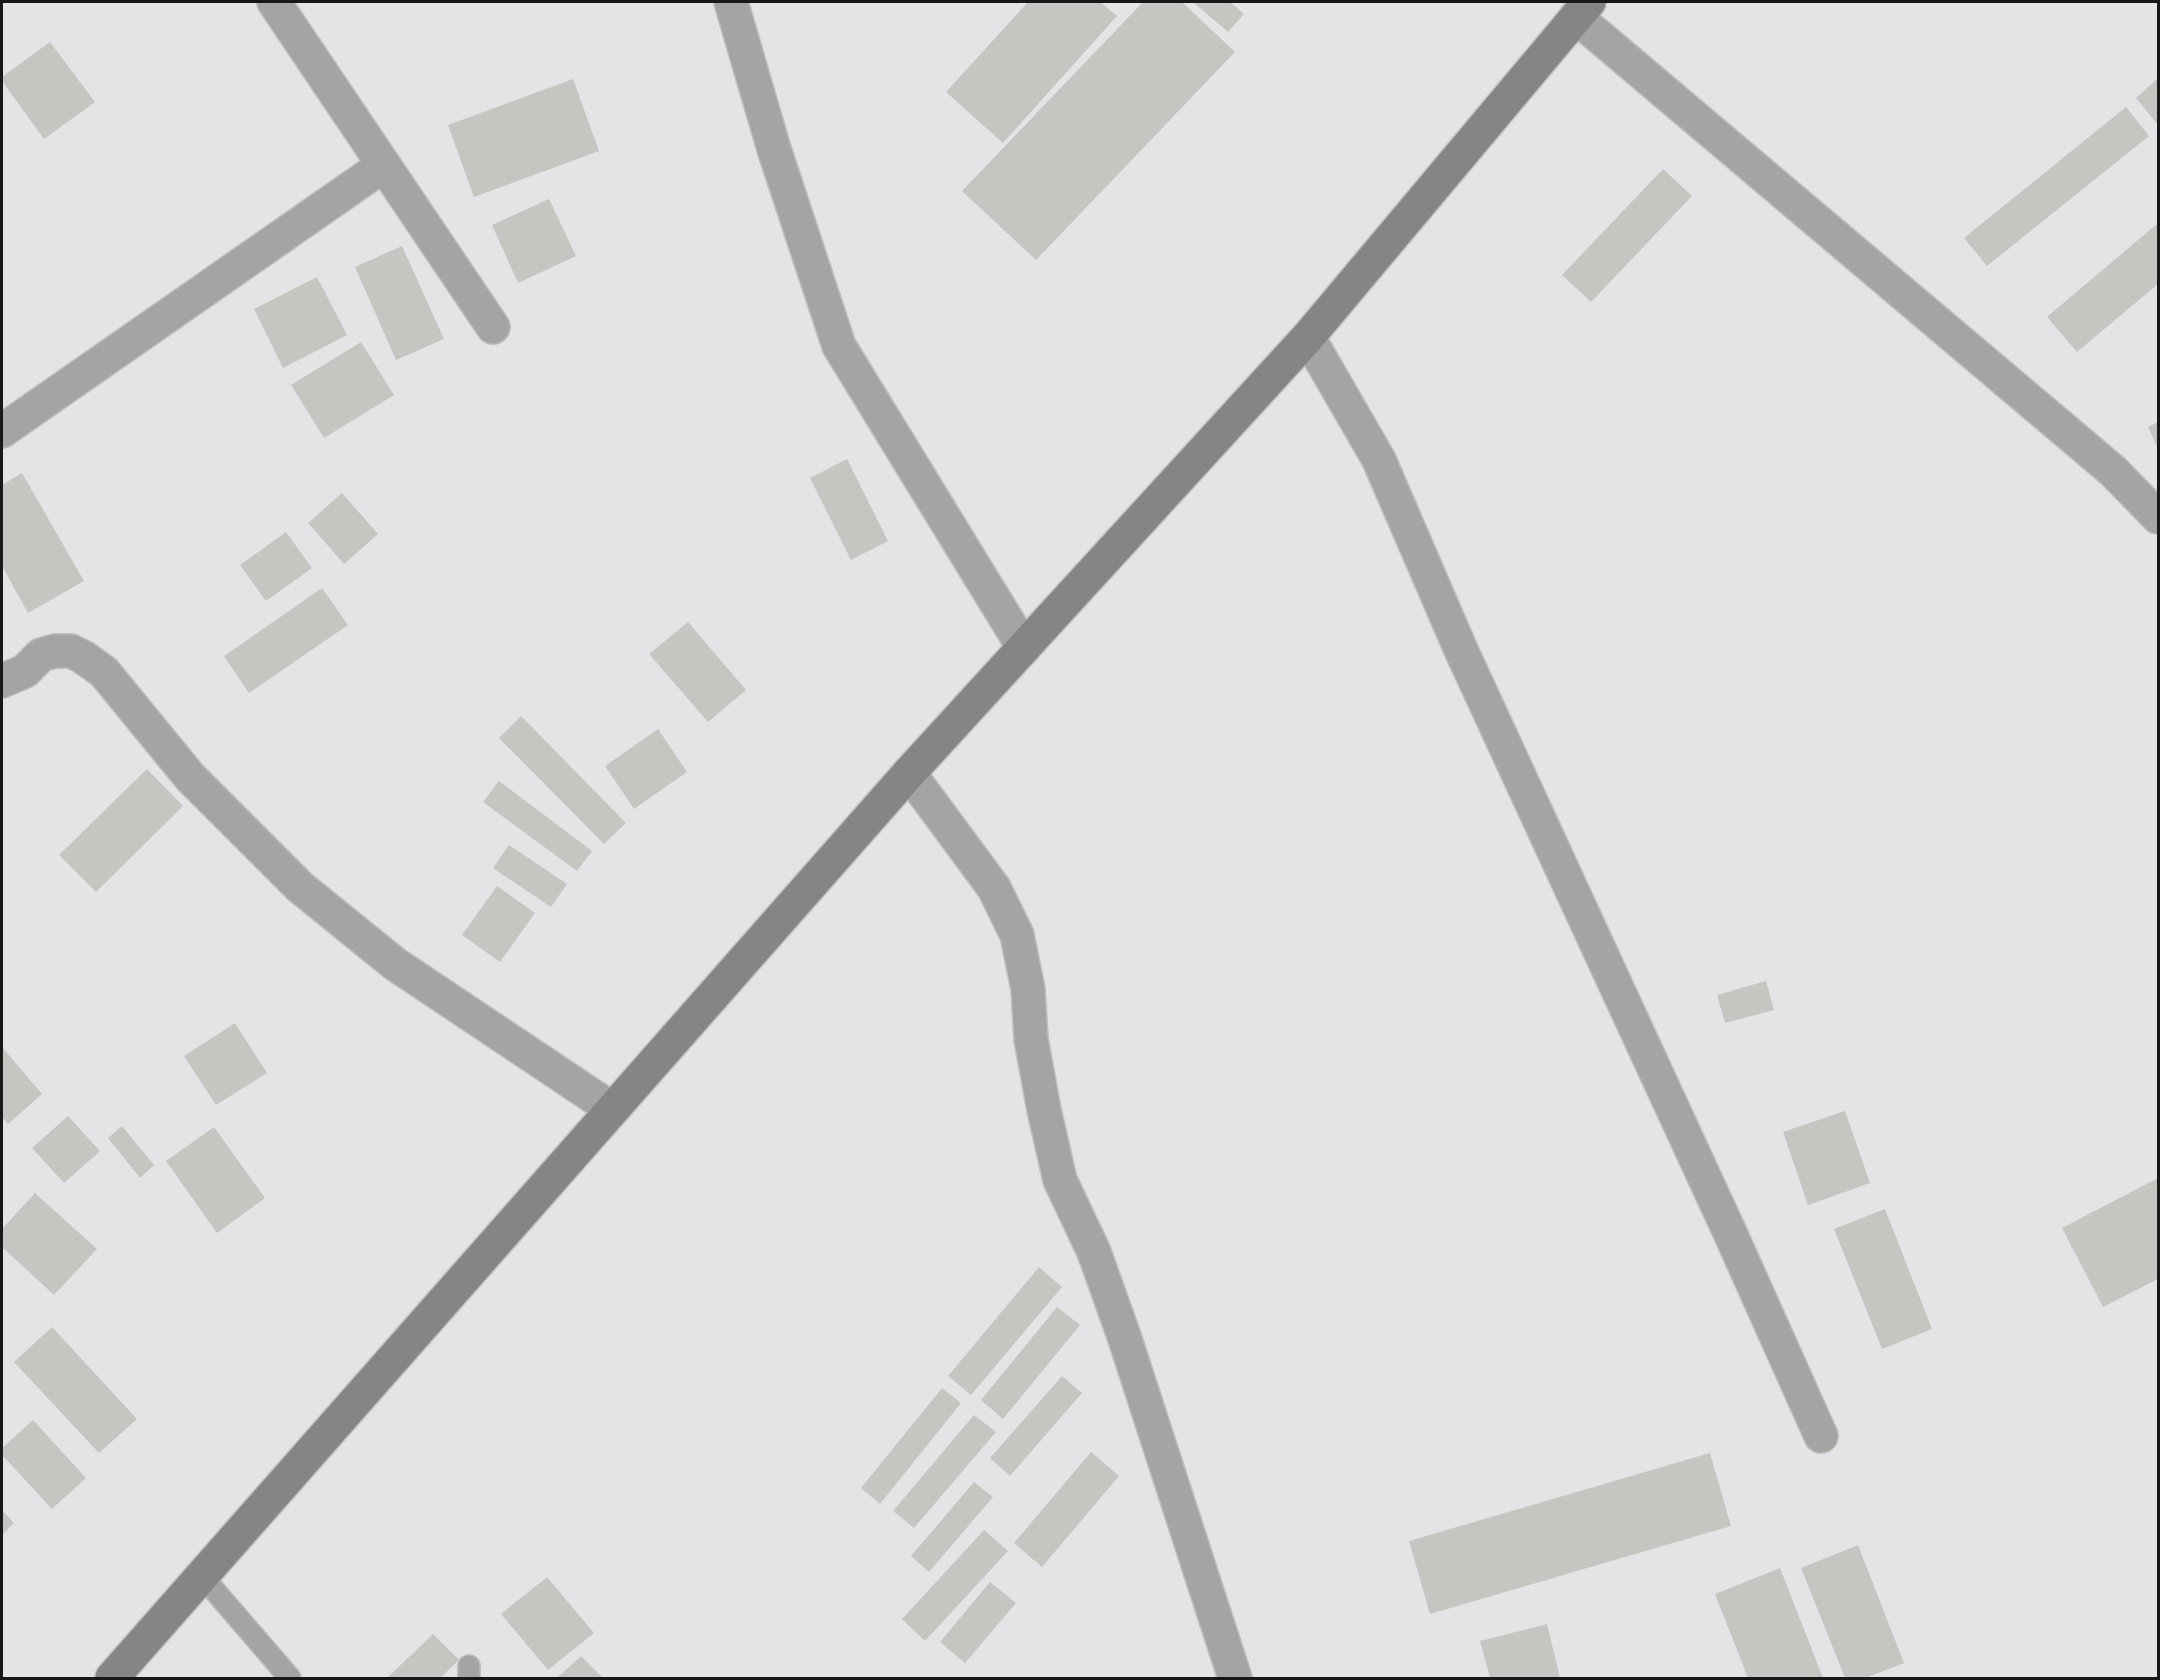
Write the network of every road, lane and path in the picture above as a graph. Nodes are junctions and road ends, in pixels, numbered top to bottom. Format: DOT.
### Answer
graph roads {
  1 [pos="274,2"];
  2 [pos="731,2"];
  3 [pos="1582,9"];
  4 [pos="384,165"];
  5 [pos="493,327"];
  6 [pos="1308,337"];
  7 [pos="2,431"];
  8 [pos="2158,517"];
  9 [pos="1024,648"];
  10 [pos="3,677"];
  11 [pos="909,773"];
  12 [pos="612,1109"];
  13 [pos="1821,1437"];
  14 [pos="202,1576"];
  15 [pos="112,1678"];
  16 [pos="290,1678"];
  17 [pos="1235,1678"];
  1 -- 4 [label="street"];
  2 -- 9 [label="street"];
  3 -- 6 [label="main road"];
  3 -- 8 [label="street"];
  4 -- 5 [label="street"];
  4 -- 7 [label="street"];
  6 -- 9 [label="main road"];
  6 -- 13 [label="street"];
  9 -- 11 [label="main road"];
  10 -- 12 [label="street"];
  11 -- 12 [label="main road"];
  11 -- 17 [label="street"];
  12 -- 14 [label="main road"];
  14 -- 15 [label="main road"];
  14 -- 16 [label="lane"];
}
